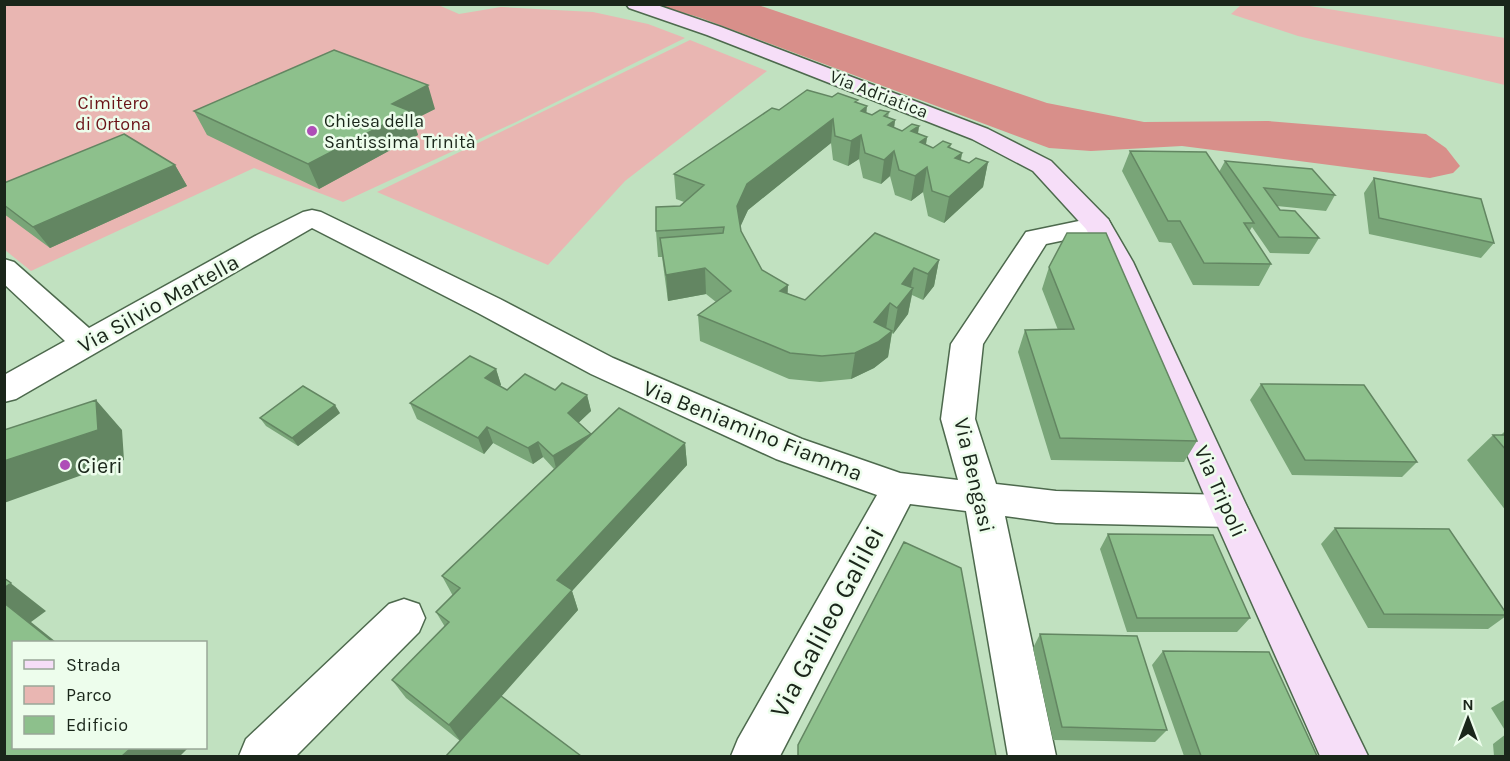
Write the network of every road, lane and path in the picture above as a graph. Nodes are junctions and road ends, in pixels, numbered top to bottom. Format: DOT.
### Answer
graph roads {
  1 [pos="635,4"];
  2 [pos="312,218"];
  3 [pos="1098,225"];
  4 [pos="4,268"];
  5 [pos="86,343"];
  6 [pos="4,390"];
  7 [pos="900,488"];
  8 [pos="982,498"];
  9 [pos="1230,511"];
  10 [pos="404,618"];
  11 [pos="263,756"];
  12 [pos="754,756"];
  13 [pos="1032,756"];
  14 [pos="1344,756"];
  1 -- 3 [label="main road, Via Adriatica"];
  2 -- 5 [label="street, Via Silvio Martella"];
  2 -- 7 [label="street, Via Beniamino Fiamma"];
  3 -- 8 [label="street, Via Bengasi"];
  3 -- 9 [label="main road, Via Tripoli"];
  4 -- 5 [label="street"];
  5 -- 6 [label="street, Via Silvio Martella"];
  7 -- 8 [label="street, Via Beniamino Fiamma"];
  7 -- 12 [label="street, Via Galileo Galilei"];
  8 -- 9 [label="street, Via Beniamino Fiamma"];
  8 -- 13 [label="street, Via Bengasi"];
  9 -- 14 [label="main road, Via Tripoli"];
  10 -- 11 [label="street"];
}
